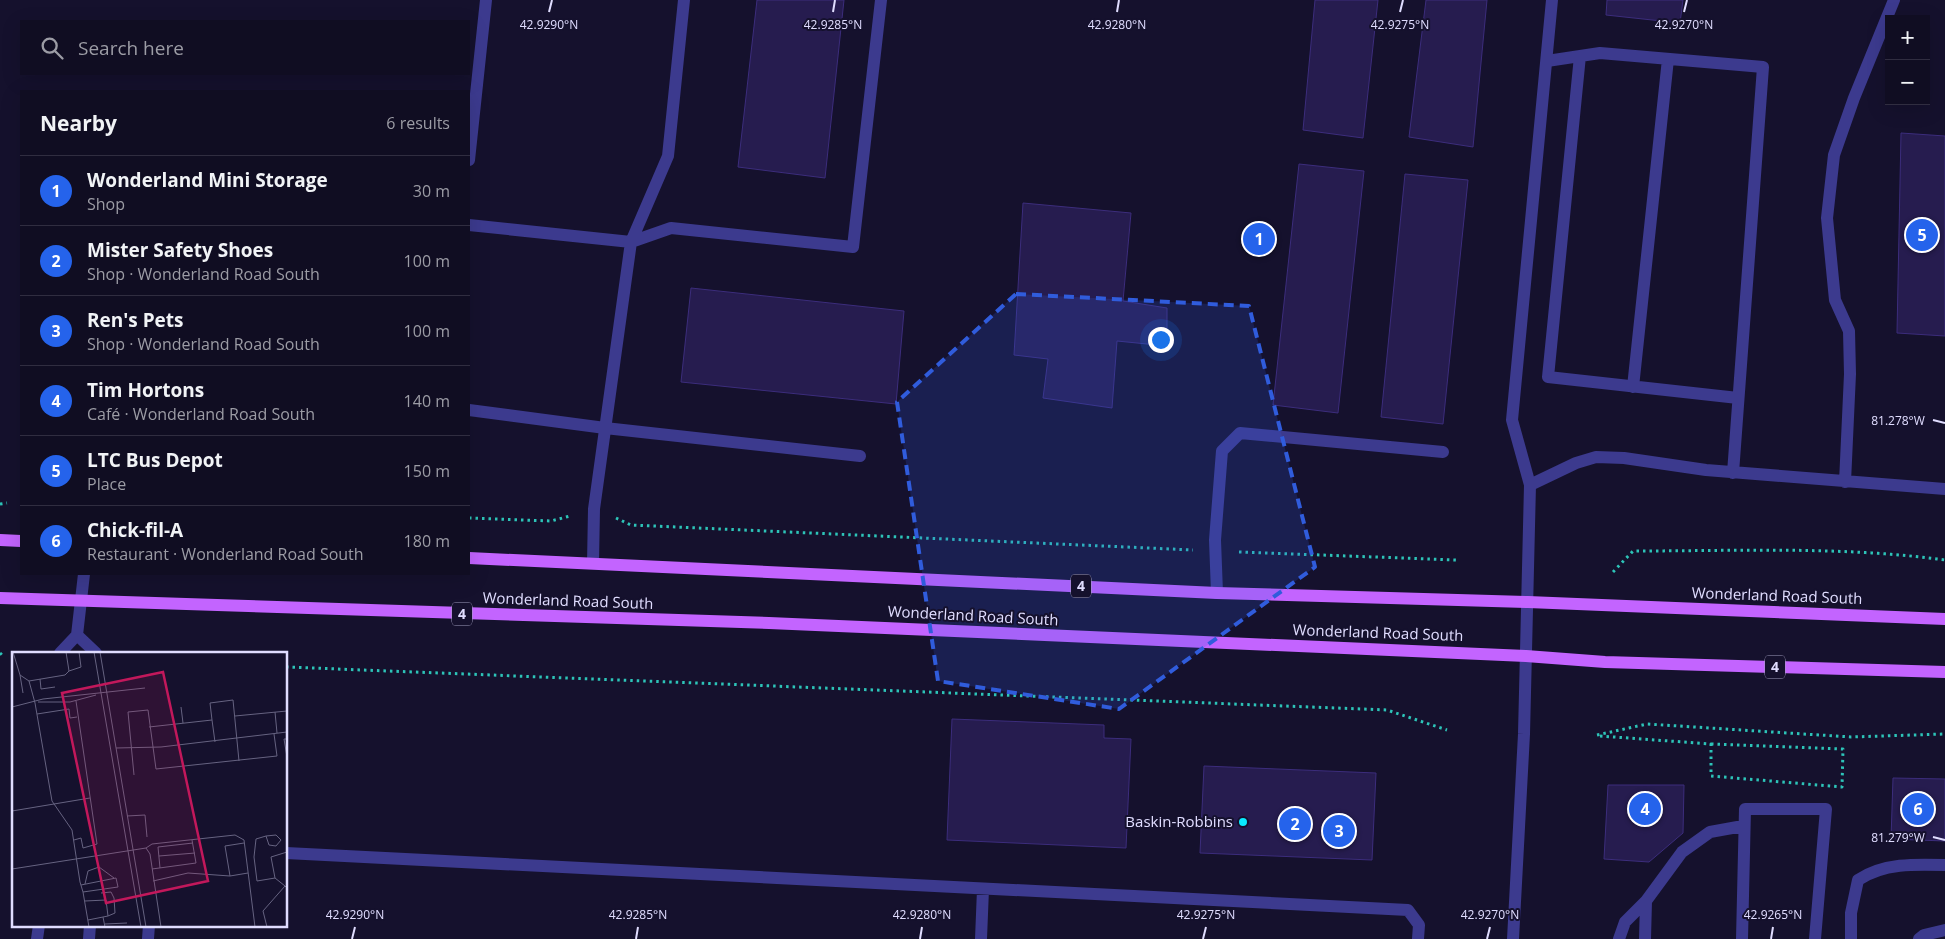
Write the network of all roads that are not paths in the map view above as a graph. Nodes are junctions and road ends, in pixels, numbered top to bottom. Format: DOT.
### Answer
graph roads {
  1 [pos="486,0"];
  2 [pos="684,0"];
  3 [pos="881,0"];
  4 [pos="1552,0"];
  5 [pos="1894,0"];
  6 [pos="1580,56"];
  7 [pos="1668,59"];
  8 [pos="1547,61"];
  9 [pos="470,151"];
  10 [pos="470,225"];
  11 [pos="631,242"];
  12 [pos="1634,387"];
  13 [pos="1738,398"];
  14 [pos="470,410"];
  15 [pos="606,428"];
  16 [pos="1443,452"];
  17 [pos="860,456"];
  18 [pos="1733,473"];
  19 [pos="1845,482"];
  20 [pos="1530,485"];
  21 [pos="1945,489"];
  22 [pos="0,540"];
  23 [pos="20,541"];
  24 [pos="470,558"];
  25 [pos="593,563"];
  26 [pos="84,575"];
  27 [pos="1217,593"];
  28 [pos="0,598"];
  29 [pos="81,602"];
  30 [pos="1528,602"];
  31 [pos="1945,620"];
  32 [pos="77,635"];
  33 [pos="61,652"];
  34 [pos="95,652"];
  35 [pos="1526,656"];
  36 [pos="1945,672"];
  37 [pos="1743,826"];
  38 [pos="288,853"];
  39 [pos="1945,865"];
  40 [pos="983,888"];
  41 [pos="1646,901"];
  42 [pos="39,926"];
  43 [pos="90,926"];
  44 [pos="149,926"];
  45 [pos="1945,930"];
  46 [pos="37,939"];
  47 [pos="89,939"];
  48 [pos="148,939"];
  49 [pos="981,939"];
  50 [pos="1418,939"];
  51 [pos="1513,939"];
  52 [pos="1619,939"];
  53 [pos="1645,939"];
  54 [pos="1742,939"];
  55 [pos="1815,939"];
  56 [pos="1850,939"];
  57 [pos="1919,939"];
  1 -- 9 [label="lane"];
  2 -- 11 [label="lane"];
  3 -- 11 [label="lane"];
  4 -- 8 [label="lane"];
  5 -- 19 [label="lane"];
  6 -- 7 [label="lane"];
  6 -- 8 [label="lane"];
  6 -- 12 [label="lane"];
  7 -- 12 [label="lane"];
  7 -- 13 [label="lane"];
  8 -- 20 [label="lane"];
  10 -- 11 [label="lane"];
  11 -- 15 [label="lane"];
  12 -- 13 [label="lane"];
  13 -- 18 [label="lane"];
  14 -- 15 [label="lane"];
  15 -- 17 [label="lane"];
  15 -- 25 [label="lane"];
  16 -- 27 [label="lane"];
  18 -- 19 [label="lane"];
  18 -- 20 [label="lane"];
  19 -- 21 [label="lane"];
  20 -- 30 [label="lane"];
  22 -- 23 [label="main road"];
  24 -- 25 [label="main road, Wonderland Road South / 4"];
  25 -- 27 [label="main road, Wonderland Road South / 4"];
  26 -- 29 [label="lane"];
  27 -- 30 [label="main road, Wonderland Road South / 4"];
  28 -- 29 [label="main road, Wonderland Road South / 4"];
  29 -- 32 [label="lane"];
  29 -- 35 [label="main road, Wonderland Road South / 4"];
  30 -- 31 [label="main road, Wonderland Road South / 4"];
  30 -- 35 [label="lane"];
  32 -- 33 [label="lane"];
  32 -- 34 [label="lane"];
  35 -- 36 [label="main road, Wonderland Road South / 4"];
  35 -- 51 [label="lane"];
  37 -- 41 [label="lane"];
  37 -- 54 [label="lane"];
  37 -- 55 [label="lane"];
  38 -- 40 [label="lane"];
  39 -- 56 [label="lane"];
  40 -- 49 [label="lane"];
  40 -- 50 [label="lane"];
  41 -- 52 [label="lane"];
  41 -- 53 [label="lane"];
  42 -- 46 [label="lane"];
  43 -- 47 [label="lane"];
  44 -- 48 [label="lane"];
  45 -- 57 [label="lane"];
}
